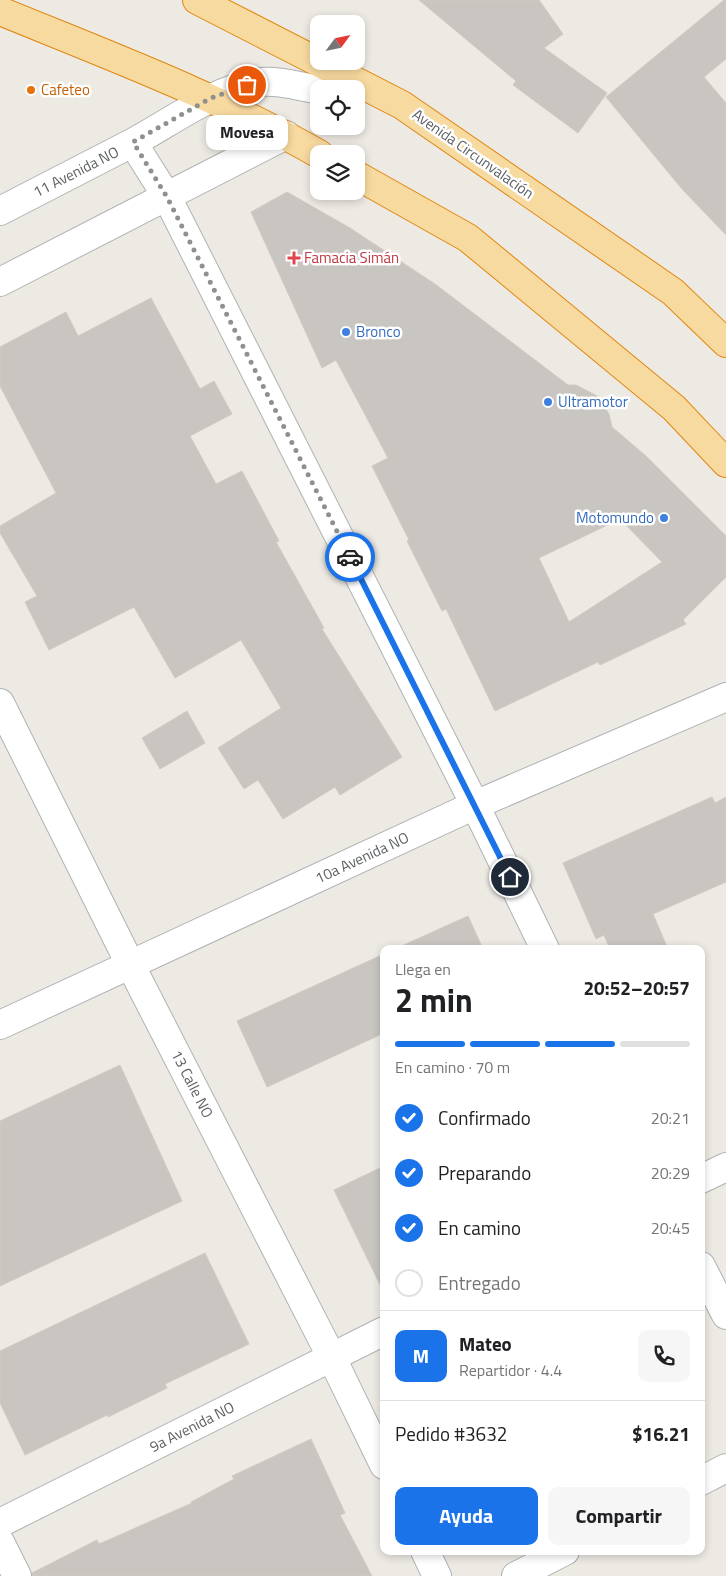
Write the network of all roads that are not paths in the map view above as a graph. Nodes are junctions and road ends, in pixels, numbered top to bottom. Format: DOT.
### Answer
graph roads {
  1 [pos="197,0"];
  2 [pos="0,11"];
  3 [pos="310,88"];
  4 [pos="211,98"];
  5 [pos="365,98"];
  6 [pos="402,105"];
  7 [pos="286,135"];
  8 [pos="133,142"];
  9 [pos="310,149"];
  10 [pos="365,180"];
  11 [pos="167,197"];
  12 [pos="0,211"];
  13 [pos="0,282"];
  14 [pos="726,343"];
  15 [pos="726,463"];
  16 [pos="726,697"];
  17 [pos="0,703"];
  18 [pos="475,805"];
  19 [pos="543,945"];
  20 [pos="130,964"];
  21 [pos="0,1025"];
  22 [pos="726,1167"];
  23 [pos="705,1177"];
  24 [pos="705,1274"];
  25 [pos="726,1315"];
  26 [pos="380,1333"];
  27 [pos="331,1356"];
  28 [pos="380,1458"];
  29 [pos="726,1468"];
  30 [pos="705,1479"];
  31 [pos="0,1523"];
  32 [pos="0,1542"];
  33 [pos="427,1555"];
  34 [pos="556,1555"];
  35 [pos="17,1576"];
  36 [pos="437,1576"];
  37 [pos="516,1576"];
  1 -- 6 [label="highway, Avenida Circunvalación"];
  2 -- 4 [label="highway"];
  3 -- 4 [label="street, 11 Avenida NO"];
  4 -- 7 [label="highway"];
  4 -- 8 [label="street, 11 Avenida NO"];
  5 -- 6 [label="street"];
  6 -- 14 [label="highway, Avenida Circunvalación"];
  7 -- 9 [label="highway"];
  7 -- 11 [label="street"];
  8 -- 11 [label="street"];
  8 -- 12 [label="street, 11 Avenida NO"];
  10 -- 15 [label="highway"];
  11 -- 13 [label="street"];
  11 -- 18 [label="street"];
  16 -- 18 [label="street, 10a Avenida NO"];
  17 -- 20 [label="street, 13 Calle NO"];
  18 -- 19 [label="street"];
  18 -- 20 [label="street, 10a Avenida NO"];
  20 -- 21 [label="street, 10a Avenida NO"];
  20 -- 27 [label="street, 13 Calle NO"];
  22 -- 23 [label="street"];
  24 -- 25 [label="street"];
  26 -- 27 [label="street, 9a Avenida NO"];
  27 -- 28 [label="street, 13 Calle NO"];
  27 -- 31 [label="street, 9a Avenida NO"];
  29 -- 30 [label="street"];
  32 -- 35 [label="street"];
  33 -- 36 [label="street"];
  34 -- 37 [label="street"];
}
